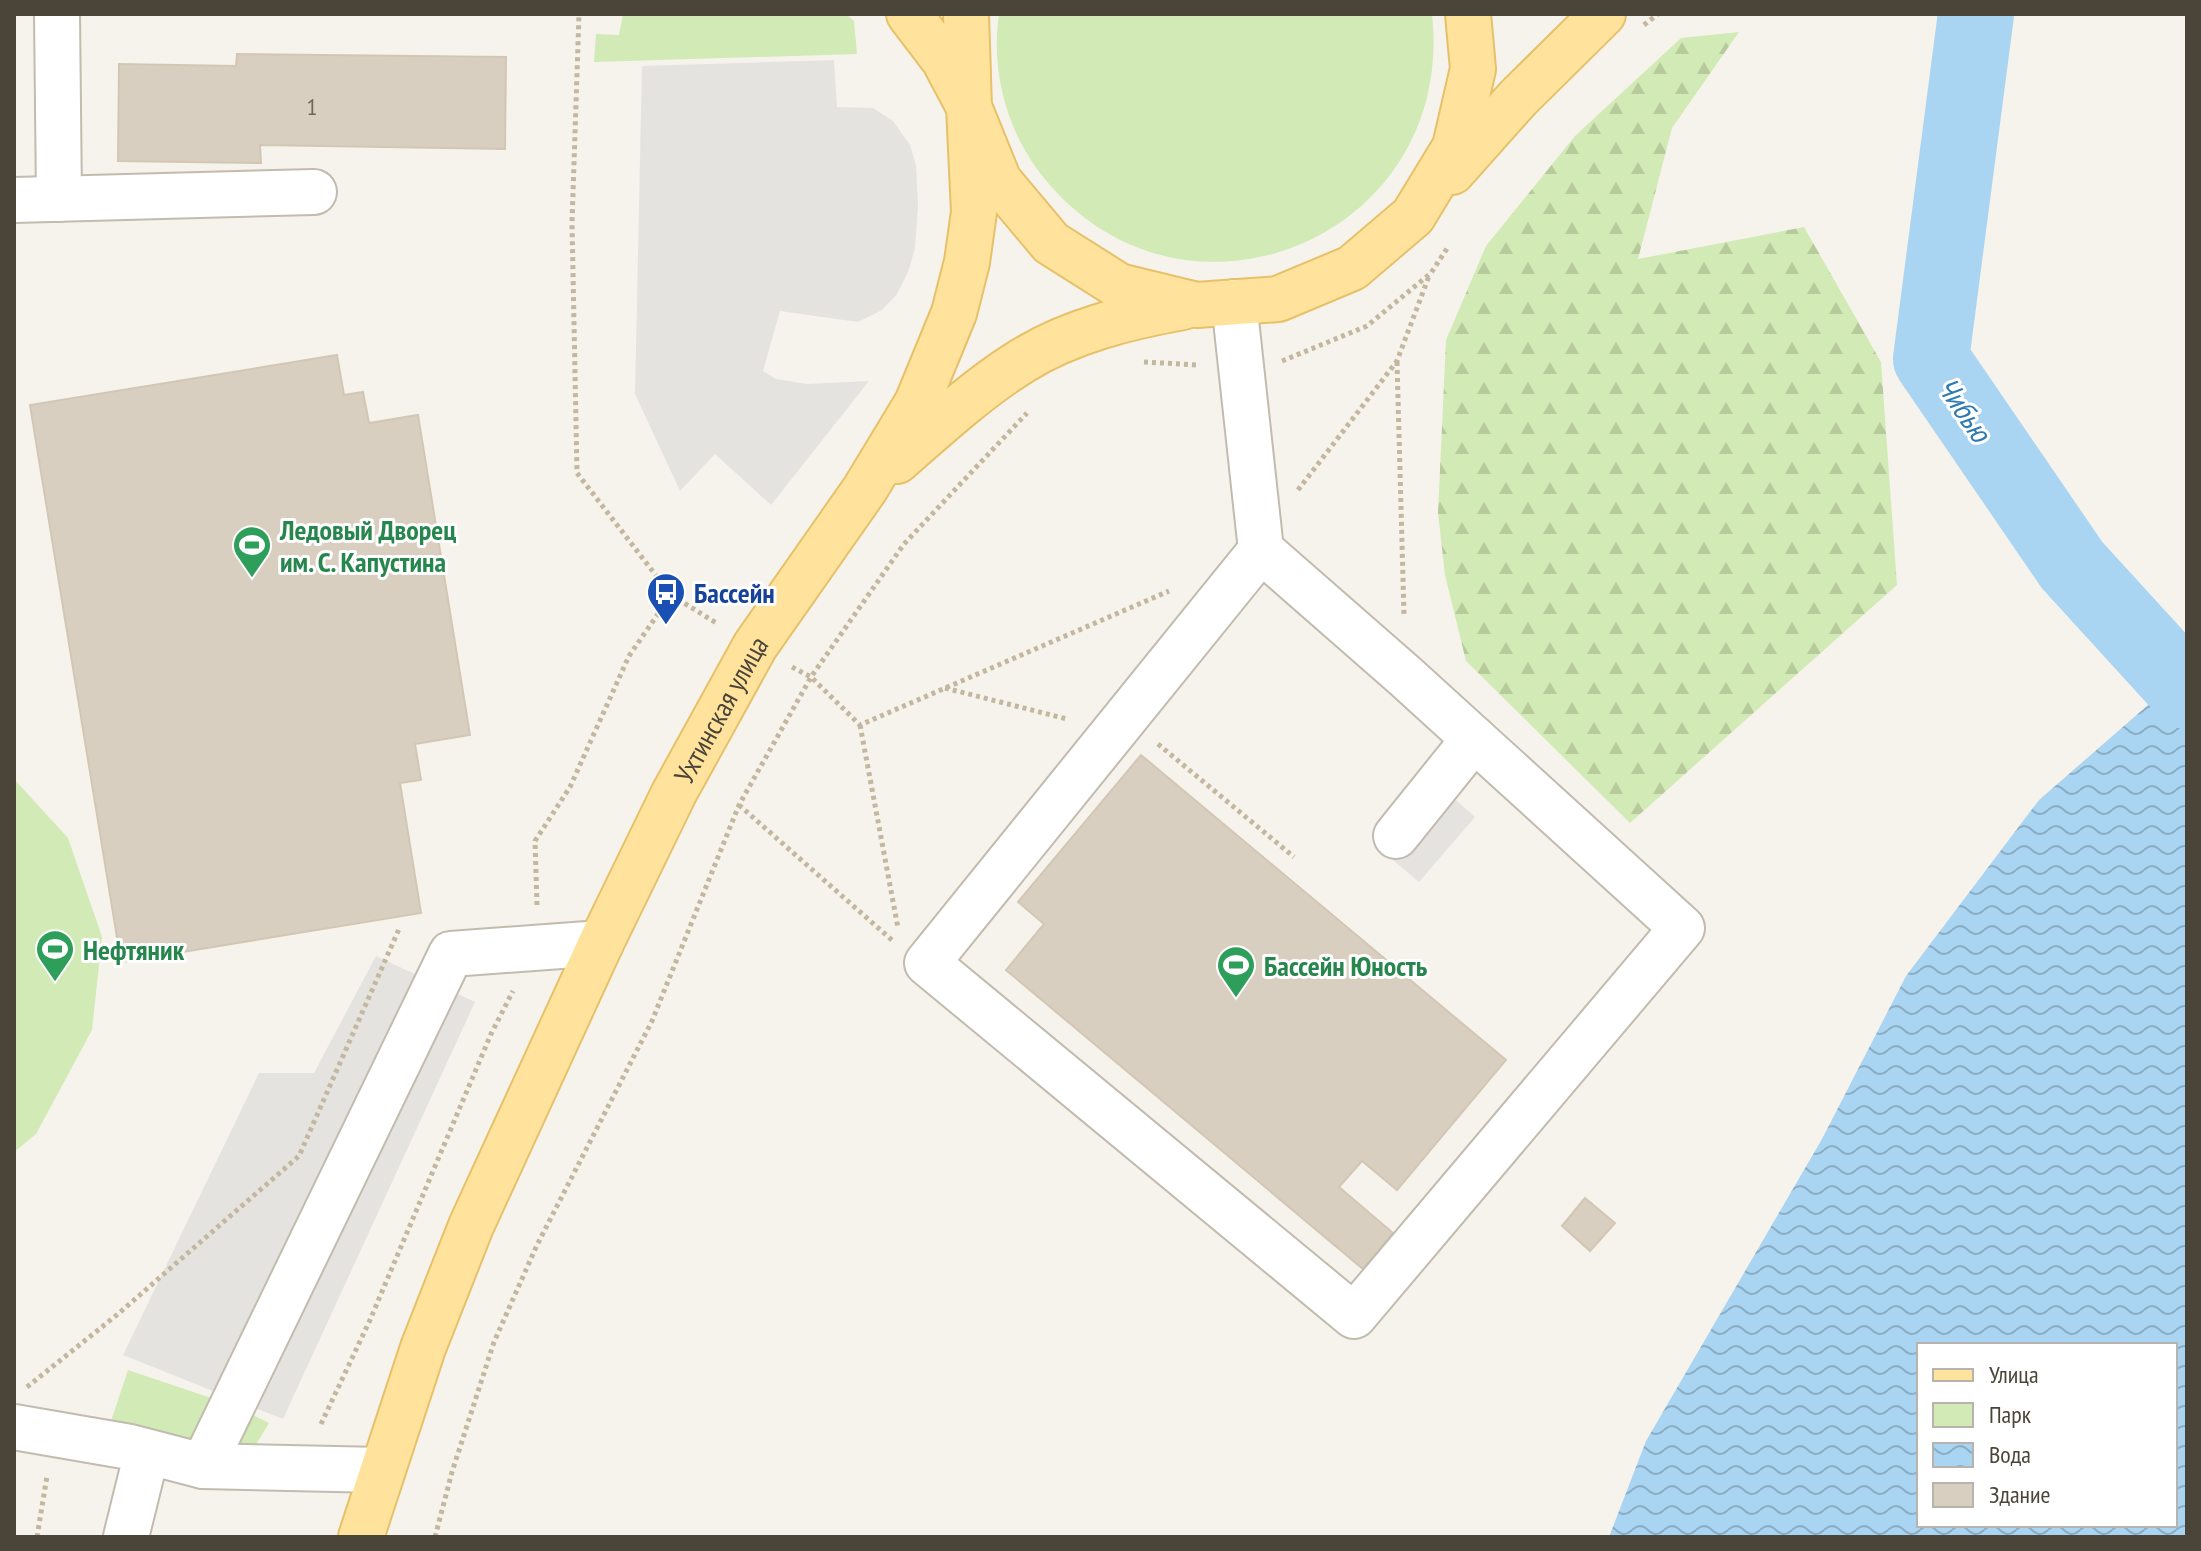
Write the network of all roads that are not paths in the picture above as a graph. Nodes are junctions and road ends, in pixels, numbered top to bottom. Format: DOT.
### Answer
graph roads {
  1 [pos="57,14"];
  2 [pos="909,14"];
  3 [pos="966,14"];
  4 [pos="1468,14"];
  5 [pos="1619,23"];
  6 [pos="969,107"];
  7 [pos="314,192"];
  8 [pos="59,199"];
  9 [pos="14,200"];
  10 [pos="1413,216"];
  11 [pos="1216,304"];
  12 [pos="865,489"];
  13 [pos="1260,540"];
  14 [pos="1474,739"];
  15 [pos="1396,836"];
  16 [pos="601,943"];
  17 [pos="20,1408"];
  18 [pos="147,1452"];
  19 [pos="203,1466"];
  20 [pos="382,1470"];
  21 [pos="126,1537"];
  22 [pos="361,1537"];
  1 -- 8 [label="lane"];
  2 -- 6 [label="main road"];
  3 -- 6 [label="main road"];
  4 -- 10 [label="main road"];
  5 -- 10 [label="main road"];
  6 -- 11 [label="main road"];
  6 -- 12 [label="main road"];
  7 -- 8 [label="lane"];
  8 -- 9 [label="lane"];
  10 -- 11 [label="main road"];
  11 -- 12 [label="main road"];
  11 -- 13 [label="lane"];
  12 -- 16 [label="main road, Ухтинская улица"];
  13 -- 14 [label="lane"];
  13 -- 14 [label="lane"];
  14 -- 15 [label="lane"];
  16 -- 19 [label="lane"];
  16 -- 20 [label="main road, Ухтинская улица"];
  17 -- 18 [label="lane"];
  18 -- 19 [label="lane"];
  18 -- 21 [label="lane"];
  19 -- 20 [label="lane"];
  20 -- 22 [label="main road, Ухтинская улица"];
}
